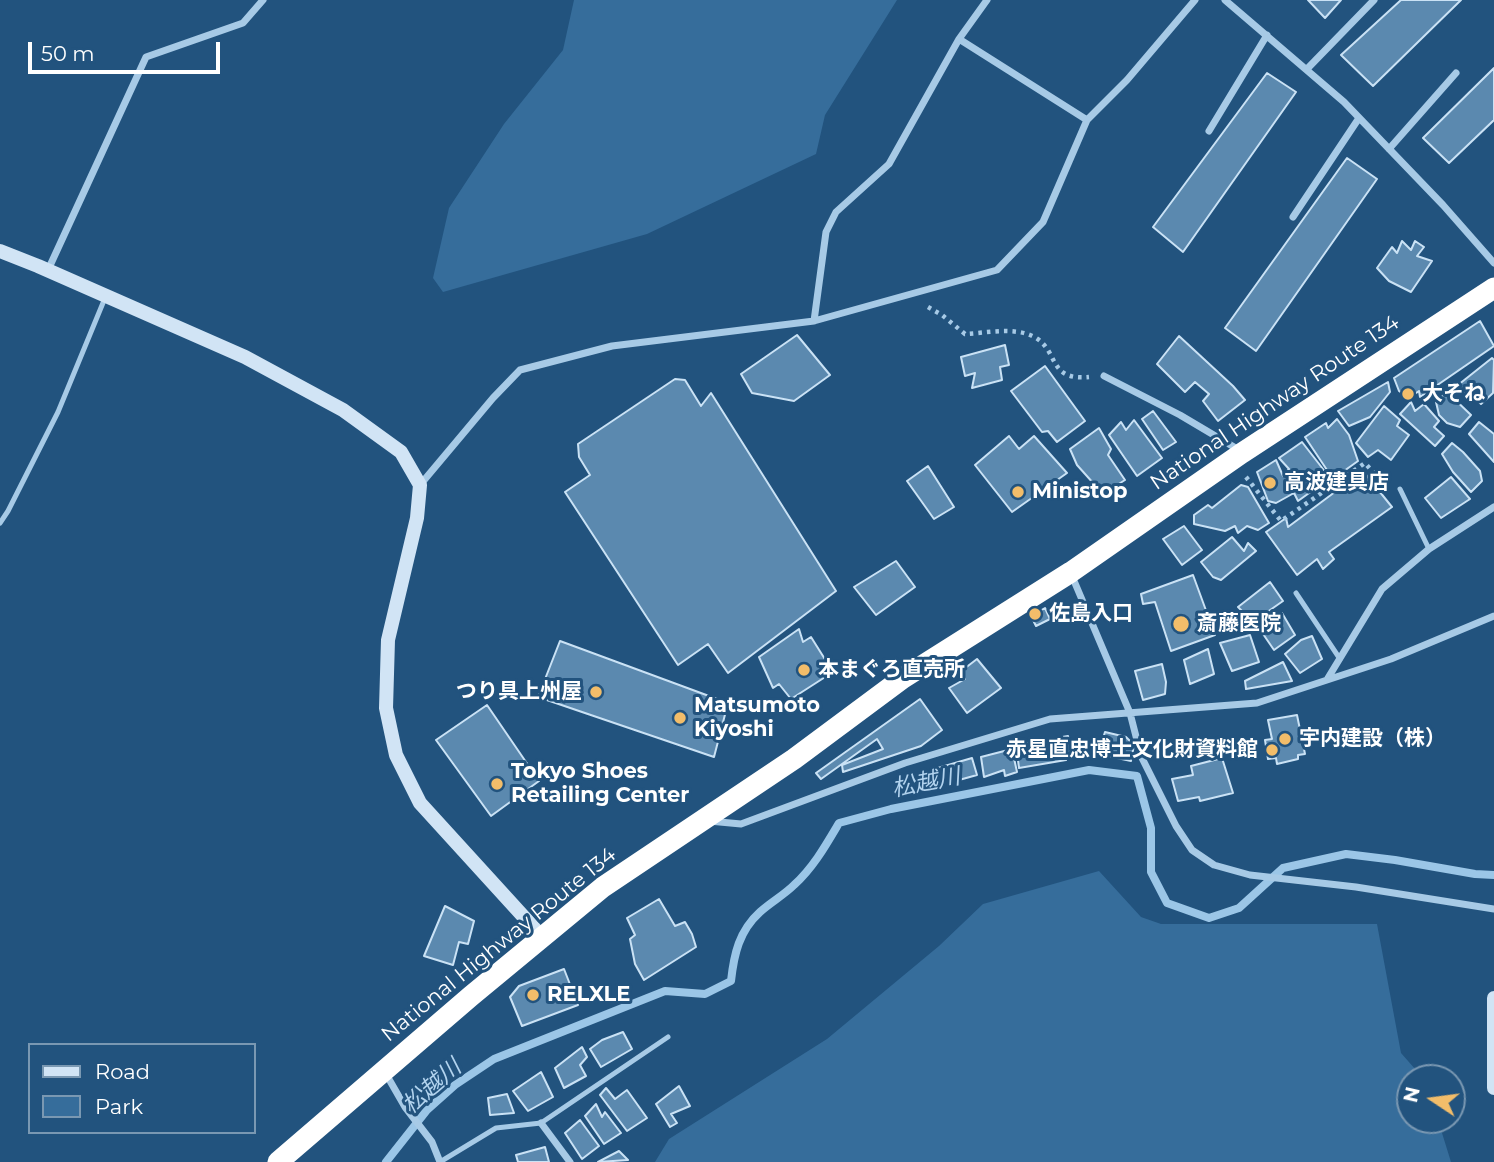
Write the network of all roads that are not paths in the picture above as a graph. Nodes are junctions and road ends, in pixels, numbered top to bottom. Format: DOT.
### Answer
graph roads {
  1 [pos="263,0"];
  2 [pos="987,0"];
  3 [pos="1195,0"];
  4 [pos="1225,0"];
  5 [pos="1374,0"];
  6 [pos="1267,35"];
  7 [pos="959,38"];
  8 [pos="1307,69"];
  9 [pos="1456,73"];
  10 [pos="1359,118"];
  11 [pos="1087,120"];
  12 [pos="1209,131"];
  13 [pos="1389,149"];
  14 [pos="1293,217"];
  15 [pos="0,251"];
  16 [pos="1494,263"];
  17 [pos="48,270"];
  18 [pos="1494,288"];
  19 [pos="106,296"];
  20 [pos="814,321"];
  21 [pos="1104,376"];
  22 [pos="1238,456"];
  23 [pos="420,485"];
  24 [pos="1399,489"];
  25 [pos="1494,508"];
  26 [pos="0,523"];
  27 [pos="1429,550"];
  28 [pos="1071,572"];
  29 [pos="1296,593"];
  30 [pos="1494,616"];
  31 [pos="1340,659"];
  32 [pos="1327,679"];
  33 [pos="1130,713"];
  34 [pos="701,819"];
  35 [pos="1494,909"];
  36 [pos="542,938"];
  37 [pos="1494,998"];
  38 [pos="668,1037"];
  39 [pos="384,1071"];
  40 [pos="1494,1088"];
  41 [pos="541,1123"];
  42 [pos="278,1162"];
  43 [pos="440,1162"];
  44 [pos="570,1162"];
  1 -- 17 [label="street"];
  2 -- 7 [label="street"];
  3 -- 11 [label="street"];
  4 -- 6 [label="street"];
  5 -- 8 [label="street"];
  6 -- 8 [label="street"];
  6 -- 12 [label="street"];
  7 -- 11 [label="street"];
  7 -- 20 [label="street"];
  8 -- 10 [label="street"];
  9 -- 13 [label="street"];
  10 -- 13 [label="street"];
  10 -- 14 [label="street"];
  11 -- 20 [label="street"];
  13 -- 16 [label="street"];
  15 -- 17 [label="street"];
  17 -- 19 [label="street"];
  18 -- 22 [label="highway, National Highway Route 134"];
  19 -- 23 [label="street"];
  19 -- 26 [label="lane"];
  20 -- 23 [label="street"];
  21 -- 22 [label="street"];
  22 -- 28 [label="highway, National Highway Route 134"];
  23 -- 36 [label="street"];
  24 -- 27 [label="lane"];
  25 -- 27 [label="street"];
  27 -- 31 [label="street"];
  28 -- 33 [label="street"];
  28 -- 34 [label="highway, National Highway Route 134"];
  29 -- 31 [label="lane"];
  30 -- 32 [label="street"];
  31 -- 32 [label="street"];
  32 -- 33 [label="street"];
  33 -- 34 [label="street"];
  33 -- 35 [label="street"];
  34 -- 36 [label="highway, National Highway Route 134"];
  36 -- 39 [label="highway, National Highway Route 134"];
  37 -- 40 [label="street"];
  38 -- 41 [label="lane"];
  39 -- 42 [label="highway, National Highway Route 134"];
  39 -- 43 [label="street"];
  41 -- 43 [label="lane"];
  41 -- 44 [label="street"];
}
